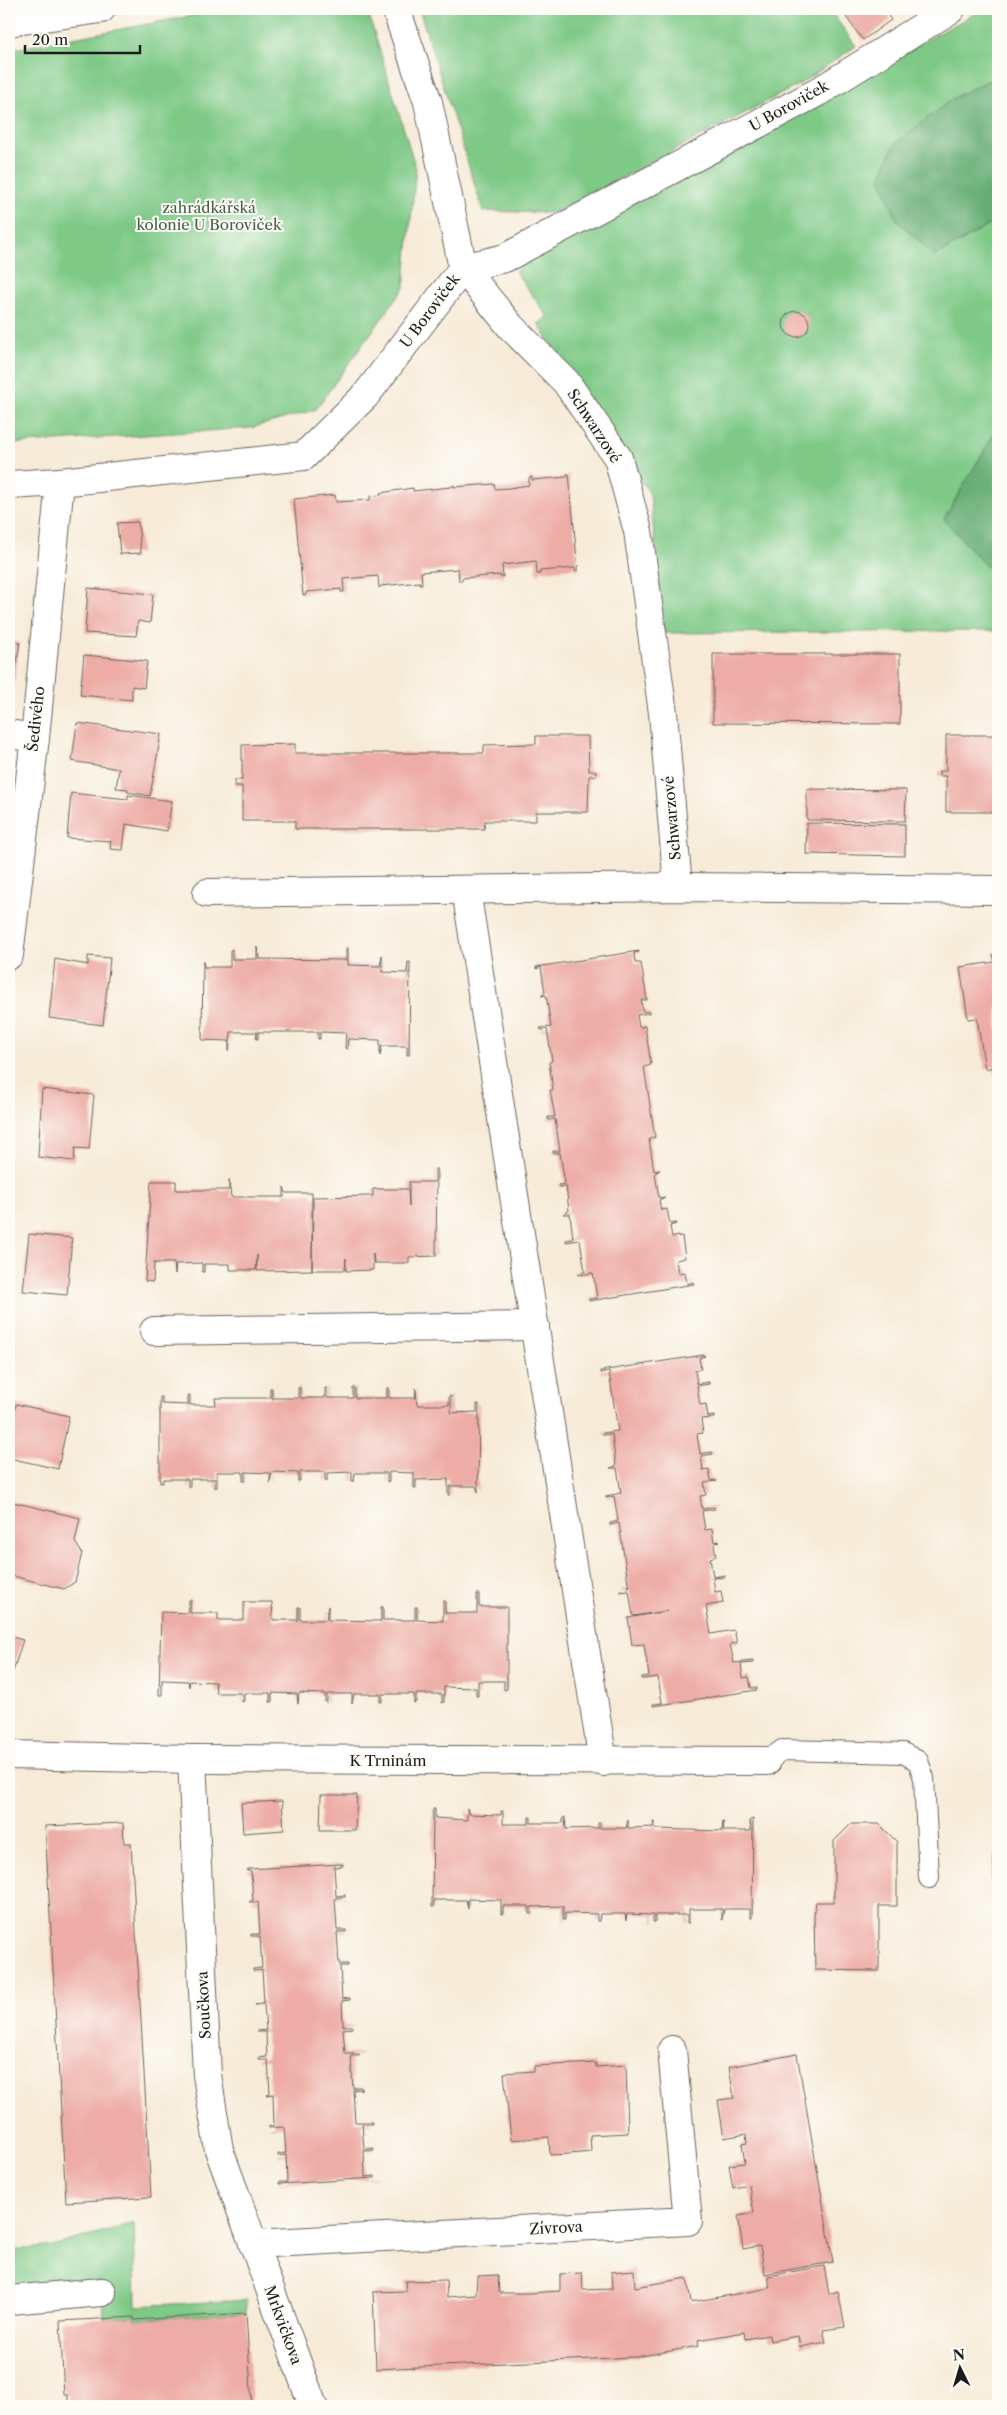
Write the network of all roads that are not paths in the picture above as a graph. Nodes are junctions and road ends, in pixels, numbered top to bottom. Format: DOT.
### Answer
graph roads {
  1 [pos="101,9"];
  2 [pos="396,9"];
  3 [pos="951,9"];
  4 [pos="9,22"];
  5 [pos="463,268"];
  6 [pos="60,482"];
  7 [pos="9,485"];
  8 [pos="22,736"];
  9 [pos="17,817"];
  10 [pos="678,887"];
  11 [pos="466,890"];
  12 [pos="998,890"];
  13 [pos="207,893"];
  14 [pos="9,955"];
  15 [pos="534,1326"];
  16 [pos="154,1331"];
  17 [pos="9,1755"];
  18 [pos="192,1759"];
  19 [pos="767,1761"];
  20 [pos="603,1762"];
  21 [pos="929,1878"];
  22 [pos="672,2050"];
  23 [pos="253,2244"];
  24 [pos="102,2292"];
  25 [pos="9,2300"];
  26 [pos="312,2406"];
  1 -- 4 [label="street"];
  2 -- 5 [label="street, Schwarzové"];
  3 -- 5 [label="street, U Boroviček"];
  5 -- 6 [label="street, U Boroviček"];
  5 -- 10 [label="street, Schwarzové"];
  6 -- 7 [label="street, U Boroviček"];
  6 -- 8 [label="street, Šedivého"];
  8 -- 9 [label="street, Šedivého"];
  9 -- 14 [label="street, Šedivého"];
  10 -- 11 [label="street"];
  10 -- 12 [label="street"];
  11 -- 13 [label="street"];
  11 -- 15 [label="street"];
  15 -- 16 [label="street"];
  15 -- 20 [label="street"];
  17 -- 18 [label="street, K Trninám"];
  18 -- 20 [label="street, K Trninám"];
  18 -- 23 [label="street, Součkova"];
  19 -- 20 [label="street, K Trninám"];
  19 -- 21 [label="lane"];
  22 -- 23 [label="street, Zívrova"];
  23 -- 26 [label="street, Mrkvičkova"];
  24 -- 25 [label="street"];
}
